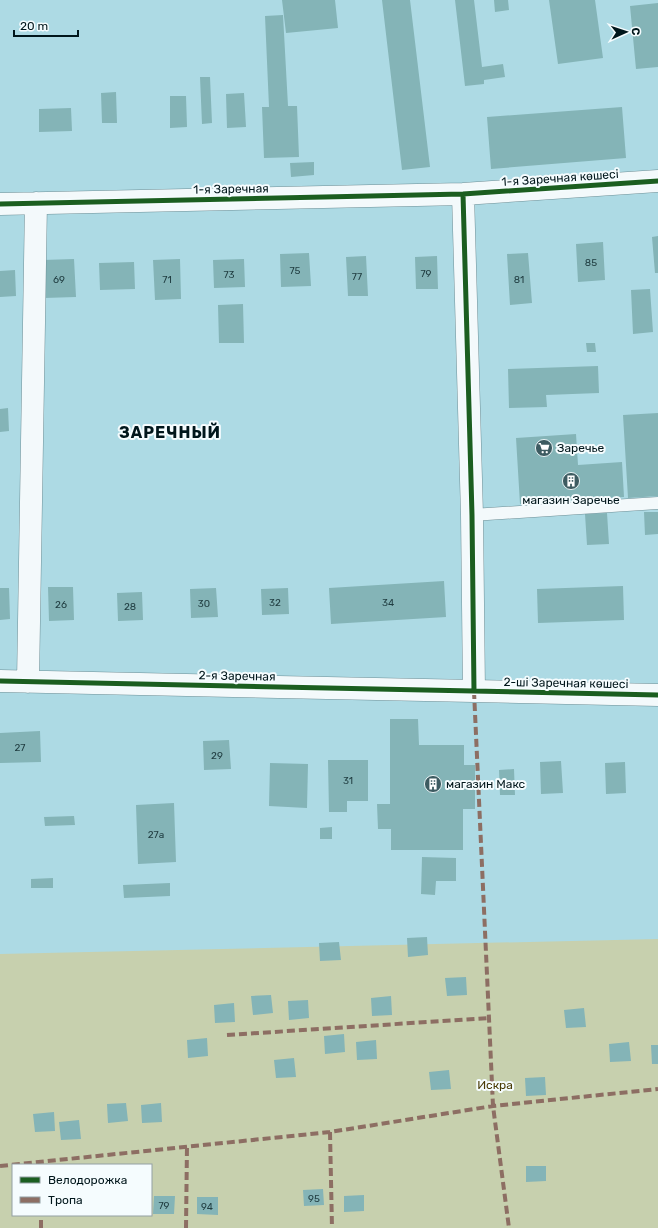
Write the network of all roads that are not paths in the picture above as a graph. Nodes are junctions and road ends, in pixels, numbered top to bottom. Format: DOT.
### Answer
graph roads {
  1 [pos="658,181"];
  2 [pos="463,194"];
  3 [pos="36,203"];
  4 [pos="0,204"];
  5 [pos="658,503"];
  6 [pos="472,515"];
  7 [pos="0,681"];
  8 [pos="28,682"];
  9 [pos="474,691"];
  10 [pos="658,695"];
  1 -- 2 [label="street, 1-я Заречная көшесі"];
  2 -- 3 [label="street, 1-я Заречная"];
  2 -- 6 [label="street"];
  3 -- 4 [label="street, 1-я Заречная"];
  3 -- 8 [label="street"];
  5 -- 6 [label="lane"];
  6 -- 9 [label="street"];
  7 -- 8 [label="street, 2-я Заречная"];
  8 -- 9 [label="street, 2-я Заречная"];
  9 -- 10 [label="street, 2-ші Заречная көшесі"];
}
